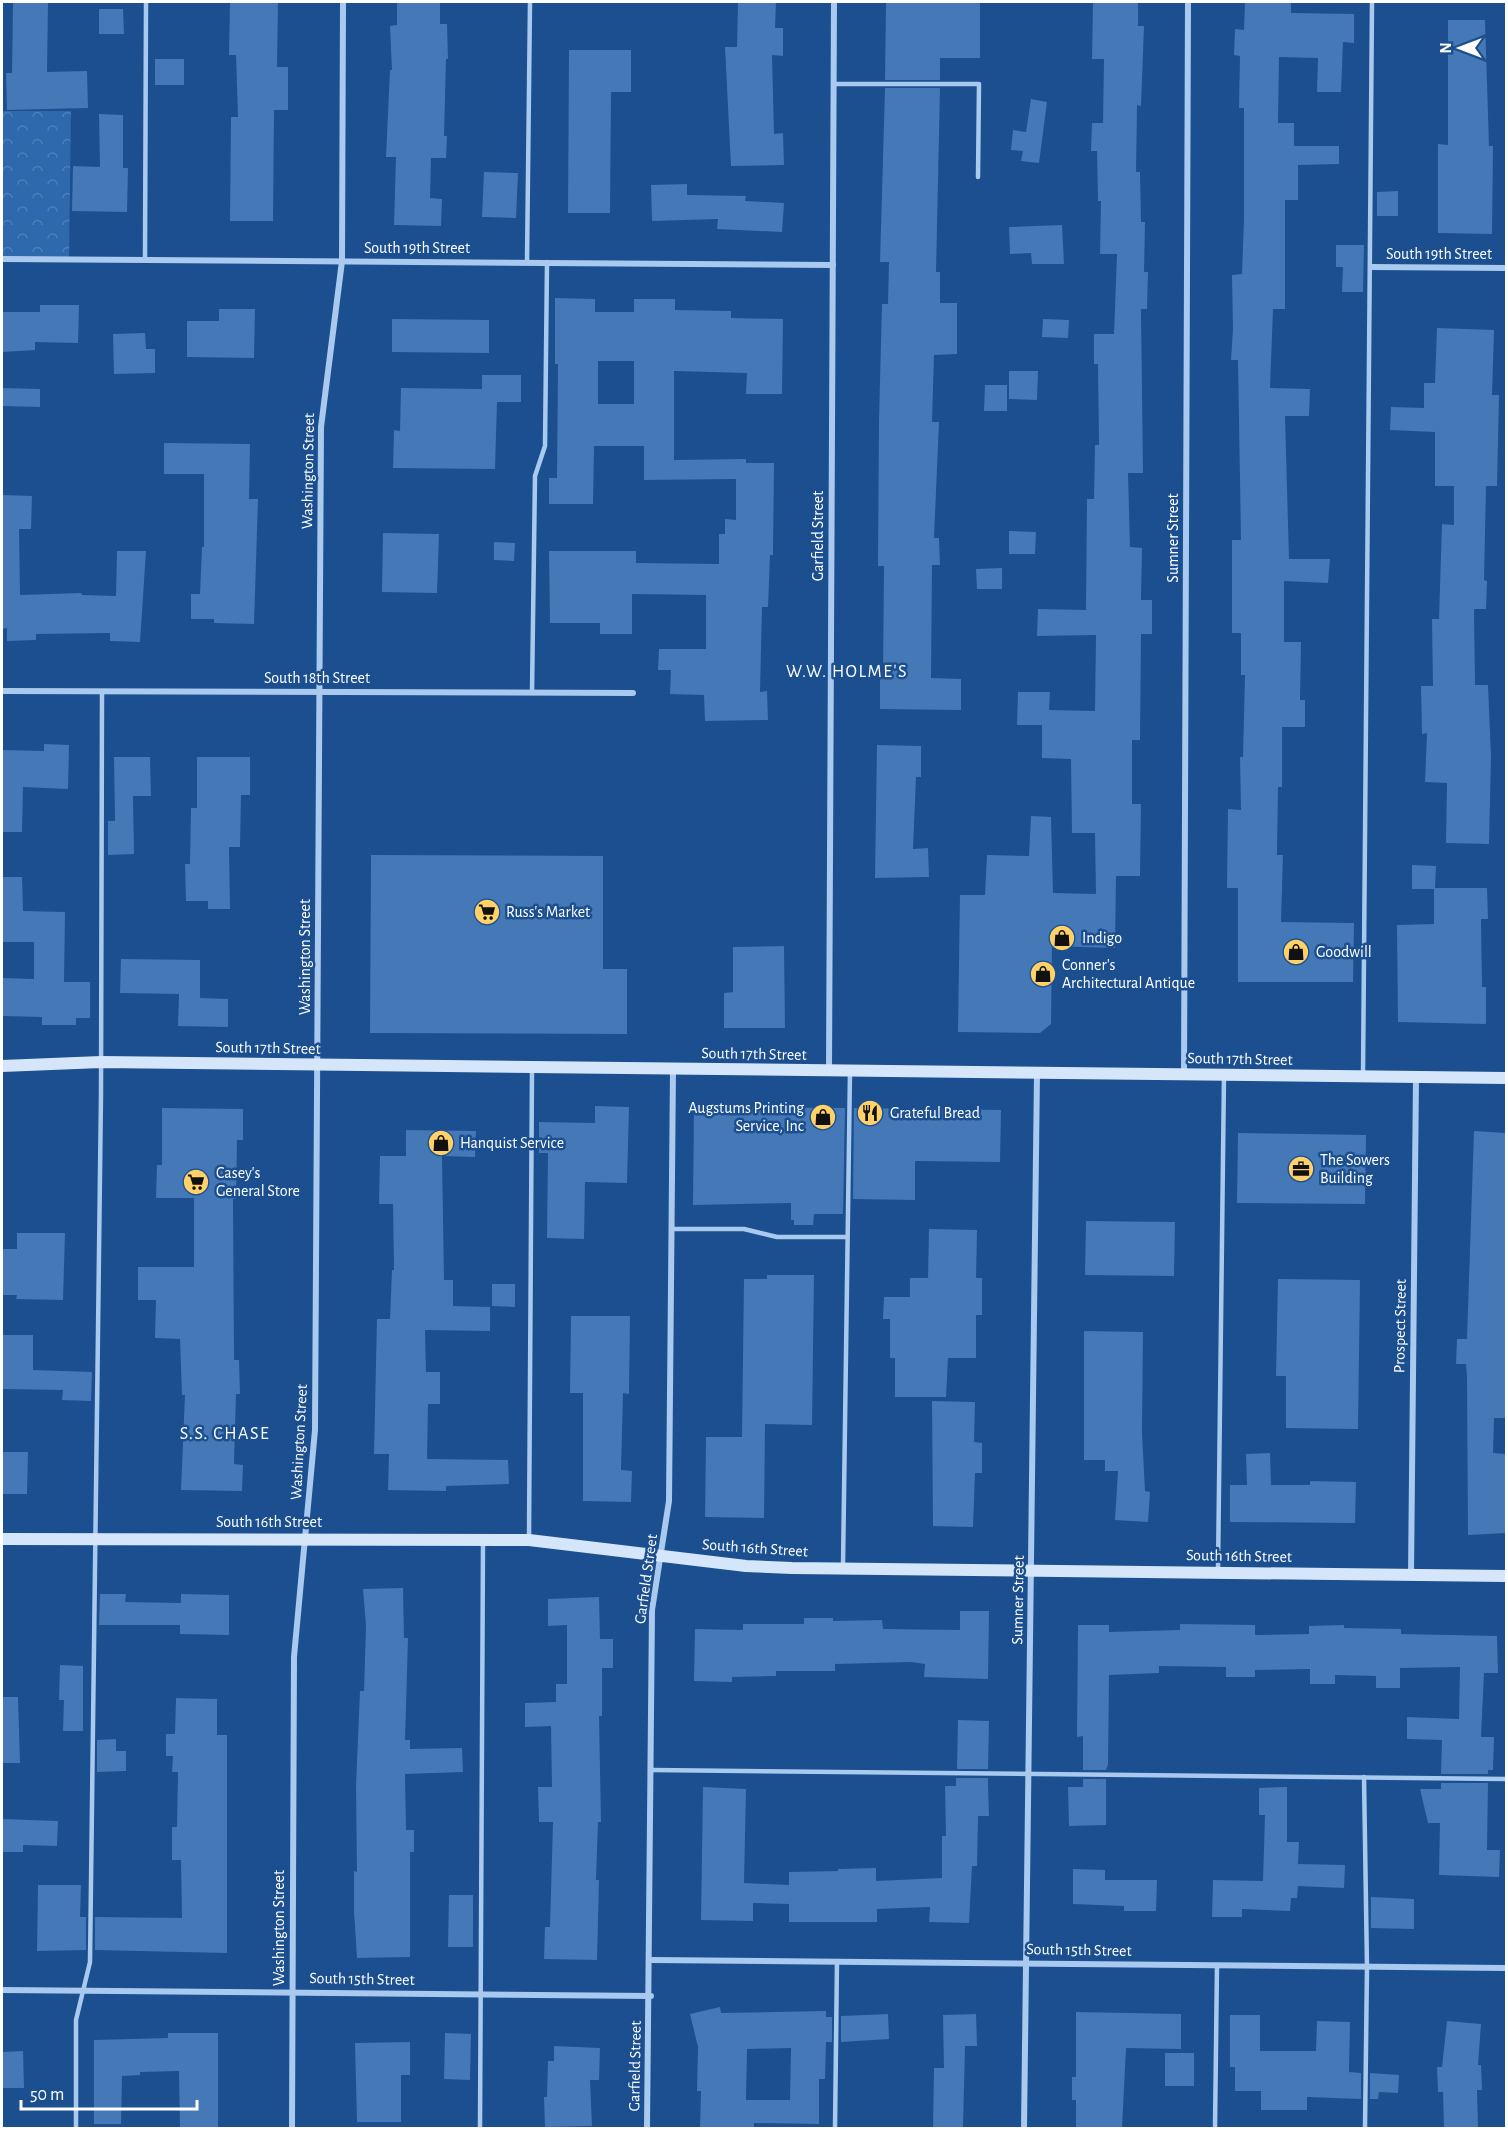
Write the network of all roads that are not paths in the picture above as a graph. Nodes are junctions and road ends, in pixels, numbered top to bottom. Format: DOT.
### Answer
graph roads {
  1 [pos="146,2"];
  2 [pos="343,2"];
  3 [pos="530,2"];
  4 [pos="834,2"];
  5 [pos="1188,2"];
  6 [pos="1372,2"];
  7 [pos="834,84"];
  8 [pos="978,177"];
  9 [pos="2,259"];
  10 [pos="145,260"];
  11 [pos="342,261"];
  12 [pos="527,262"];
  13 [pos="547,262"];
  14 [pos="833,265"];
  15 [pos="1371,267"];
  16 [pos="1506,268"];
  17 [pos="2,691"];
  18 [pos="320,691"];
  19 [pos="102,692"];
  20 [pos="532,693"];
  21 [pos="633,693"];
  22 [pos="101,1062"];
  23 [pos="318,1065"];
  24 [pos="2,1066"];
  25 [pos="532,1068"];
  26 [pos="673,1069"];
  27 [pos="829,1071"];
  28 [pos="850,1071"];
  29 [pos="1037,1073"];
  30 [pos="1184,1075"];
  31 [pos="1224,1075"];
  32 [pos="1363,1076"];
  33 [pos="1416,1077"];
  34 [pos="1506,1078"];
  35 [pos="672,1228"];
  36 [pos="847,1238"];
  37 [pos="97,1537"];
  38 [pos="306,1538"];
  39 [pos="2,1539"];
  40 [pos="483,1540"];
  41 [pos="529,1540"];
  42 [pos="661,1556"];
  43 [pos="843,1569"];
  44 [pos="1032,1570"];
  45 [pos="1218,1572"];
  46 [pos="1410,1575"];
  47 [pos="1506,1576"];
  48 [pos="652,1770"];
  49 [pos="1028,1774"];
  50 [pos="1364,1777"];
  51 [pos="1506,1779"];
  52 [pos="651,1960"];
  53 [pos="837,1961"];
  54 [pos="1024,1963"];
  55 [pos="1216,1965"];
  56 [pos="1367,1967"];
  57 [pos="1506,1968"];
  58 [pos="2,1990"];
  59 [pos="85,1990"];
  60 [pos="292,1992"];
  61 [pos="481,1994"];
  62 [pos="651,1996"];
  63 [pos="76,2128"];
  64 [pos="292,2128"];
  65 [pos="480,2128"];
  66 [pos="647,2128"];
  67 [pos="835,2128"];
  68 [pos="1024,2128"];
  69 [pos="1215,2128"];
  70 [pos="1365,2128"];
  1 -- 10 [label="lane"];
  2 -- 11 [label="street, Washington Street"];
  3 -- 12 [label="lane"];
  4 -- 7 [label="street, Garfield Street"];
  5 -- 30 [label="street, Sumner Street"];
  6 -- 15 [label="lane"];
  7 -- 8 [label="lane"];
  7 -- 14 [label="street, Garfield Street"];
  9 -- 10 [label="street, South 19th Street"];
  10 -- 11 [label="street, South 19th Street"];
  11 -- 12 [label="street, South 19th Street"];
  11 -- 18 [label="street, Washington Street"];
  12 -- 13 [label="street, South 19th Street"];
  13 -- 14 [label="street, South 19th Street"];
  13 -- 20 [label="lane"];
  14 -- 27 [label="street, Garfield Street"];
  15 -- 16 [label="street, South 19th Street"];
  15 -- 32 [label="lane"];
  17 -- 19 [label="street, South 18th Street"];
  18 -- 19 [label="street, South 18th Street"];
  18 -- 20 [label="street, South 18th Street"];
  18 -- 23 [label="street, Washington Street"];
  19 -- 22 [label="lane"];
  20 -- 21 [label="street, South 18th Street"];
  22 -- 23 [label="main road, South 17th Street"];
  22 -- 24 [label="main road, South 17th Street"];
  22 -- 37 [label="lane"];
  23 -- 25 [label="main road, South 17th Street"];
  23 -- 38 [label="street, Washington Street"];
  25 -- 26 [label="main road, South 17th Street"];
  25 -- 41 [label="lane"];
  26 -- 27 [label="main road, South 17th Street"];
  26 -- 35 [label="street, Garfield Street"];
  27 -- 28 [label="main road, South 17th Street"];
  28 -- 29 [label="main road, South 17th Street"];
  28 -- 36 [label="lane"];
  29 -- 30 [label="main road, South 17th Street"];
  29 -- 44 [label="street, Sumner Street"];
  30 -- 31 [label="main road, South 17th Street"];
  31 -- 32 [label="main road, South 17th Street"];
  31 -- 45 [label="lane"];
  32 -- 33 [label="main road, South 17th Street"];
  33 -- 34 [label="main road, South 17th Street"];
  33 -- 46 [label="street, Prospect Street"];
  35 -- 36 [label="lane"];
  35 -- 42 [label="street, Garfield Street"];
  36 -- 43 [label="lane"];
  37 -- 38 [label="main road, South 16th Street"];
  37 -- 39 [label="main road, South 16th Street"];
  37 -- 59 [label="lane"];
  38 -- 40 [label="main road, South 16th Street"];
  38 -- 60 [label="street, Washington Street"];
  40 -- 41 [label="main road, South 16th Street"];
  40 -- 61 [label="lane"];
  41 -- 42 [label="main road, South 16th Street"];
  42 -- 43 [label="main road, South 16th Street"];
  42 -- 48 [label="street, Garfield Street"];
  43 -- 44 [label="main road, South 16th Street"];
  44 -- 45 [label="main road, South 16th Street"];
  44 -- 49 [label="street, Sumner Street"];
  45 -- 46 [label="main road, South 16th Street"];
  46 -- 47 [label="main road, South 16th Street"];
  48 -- 49 [label="lane"];
  48 -- 52 [label="street, Garfield Street"];
  49 -- 50 [label="lane"];
  49 -- 54 [label="street, Sumner Street"];
  50 -- 51 [label="lane"];
  50 -- 56 [label="lane"];
  52 -- 53 [label="street, South 15th Street"];
  52 -- 62 [label="street, Garfield Street"];
  53 -- 54 [label="street, South 15th Street"];
  53 -- 67 [label="lane"];
  54 -- 55 [label="street, South 15th Street"];
  54 -- 68 [label="street, Sumner Street"];
  55 -- 56 [label="street, South 15th Street"];
  55 -- 69 [label="lane"];
  56 -- 57 [label="street, South 15th Street"];
  56 -- 70 [label="lane"];
  58 -- 59 [label="street, South 15th Street"];
  59 -- 60 [label="street, South 15th Street"];
  59 -- 63 [label="lane"];
  60 -- 61 [label="street, South 15th Street"];
  60 -- 64 [label="street, Washington Street"];
  61 -- 62 [label="street, South 15th Street"];
  61 -- 65 [label="lane"];
  62 -- 66 [label="street, Garfield Street"];
}
